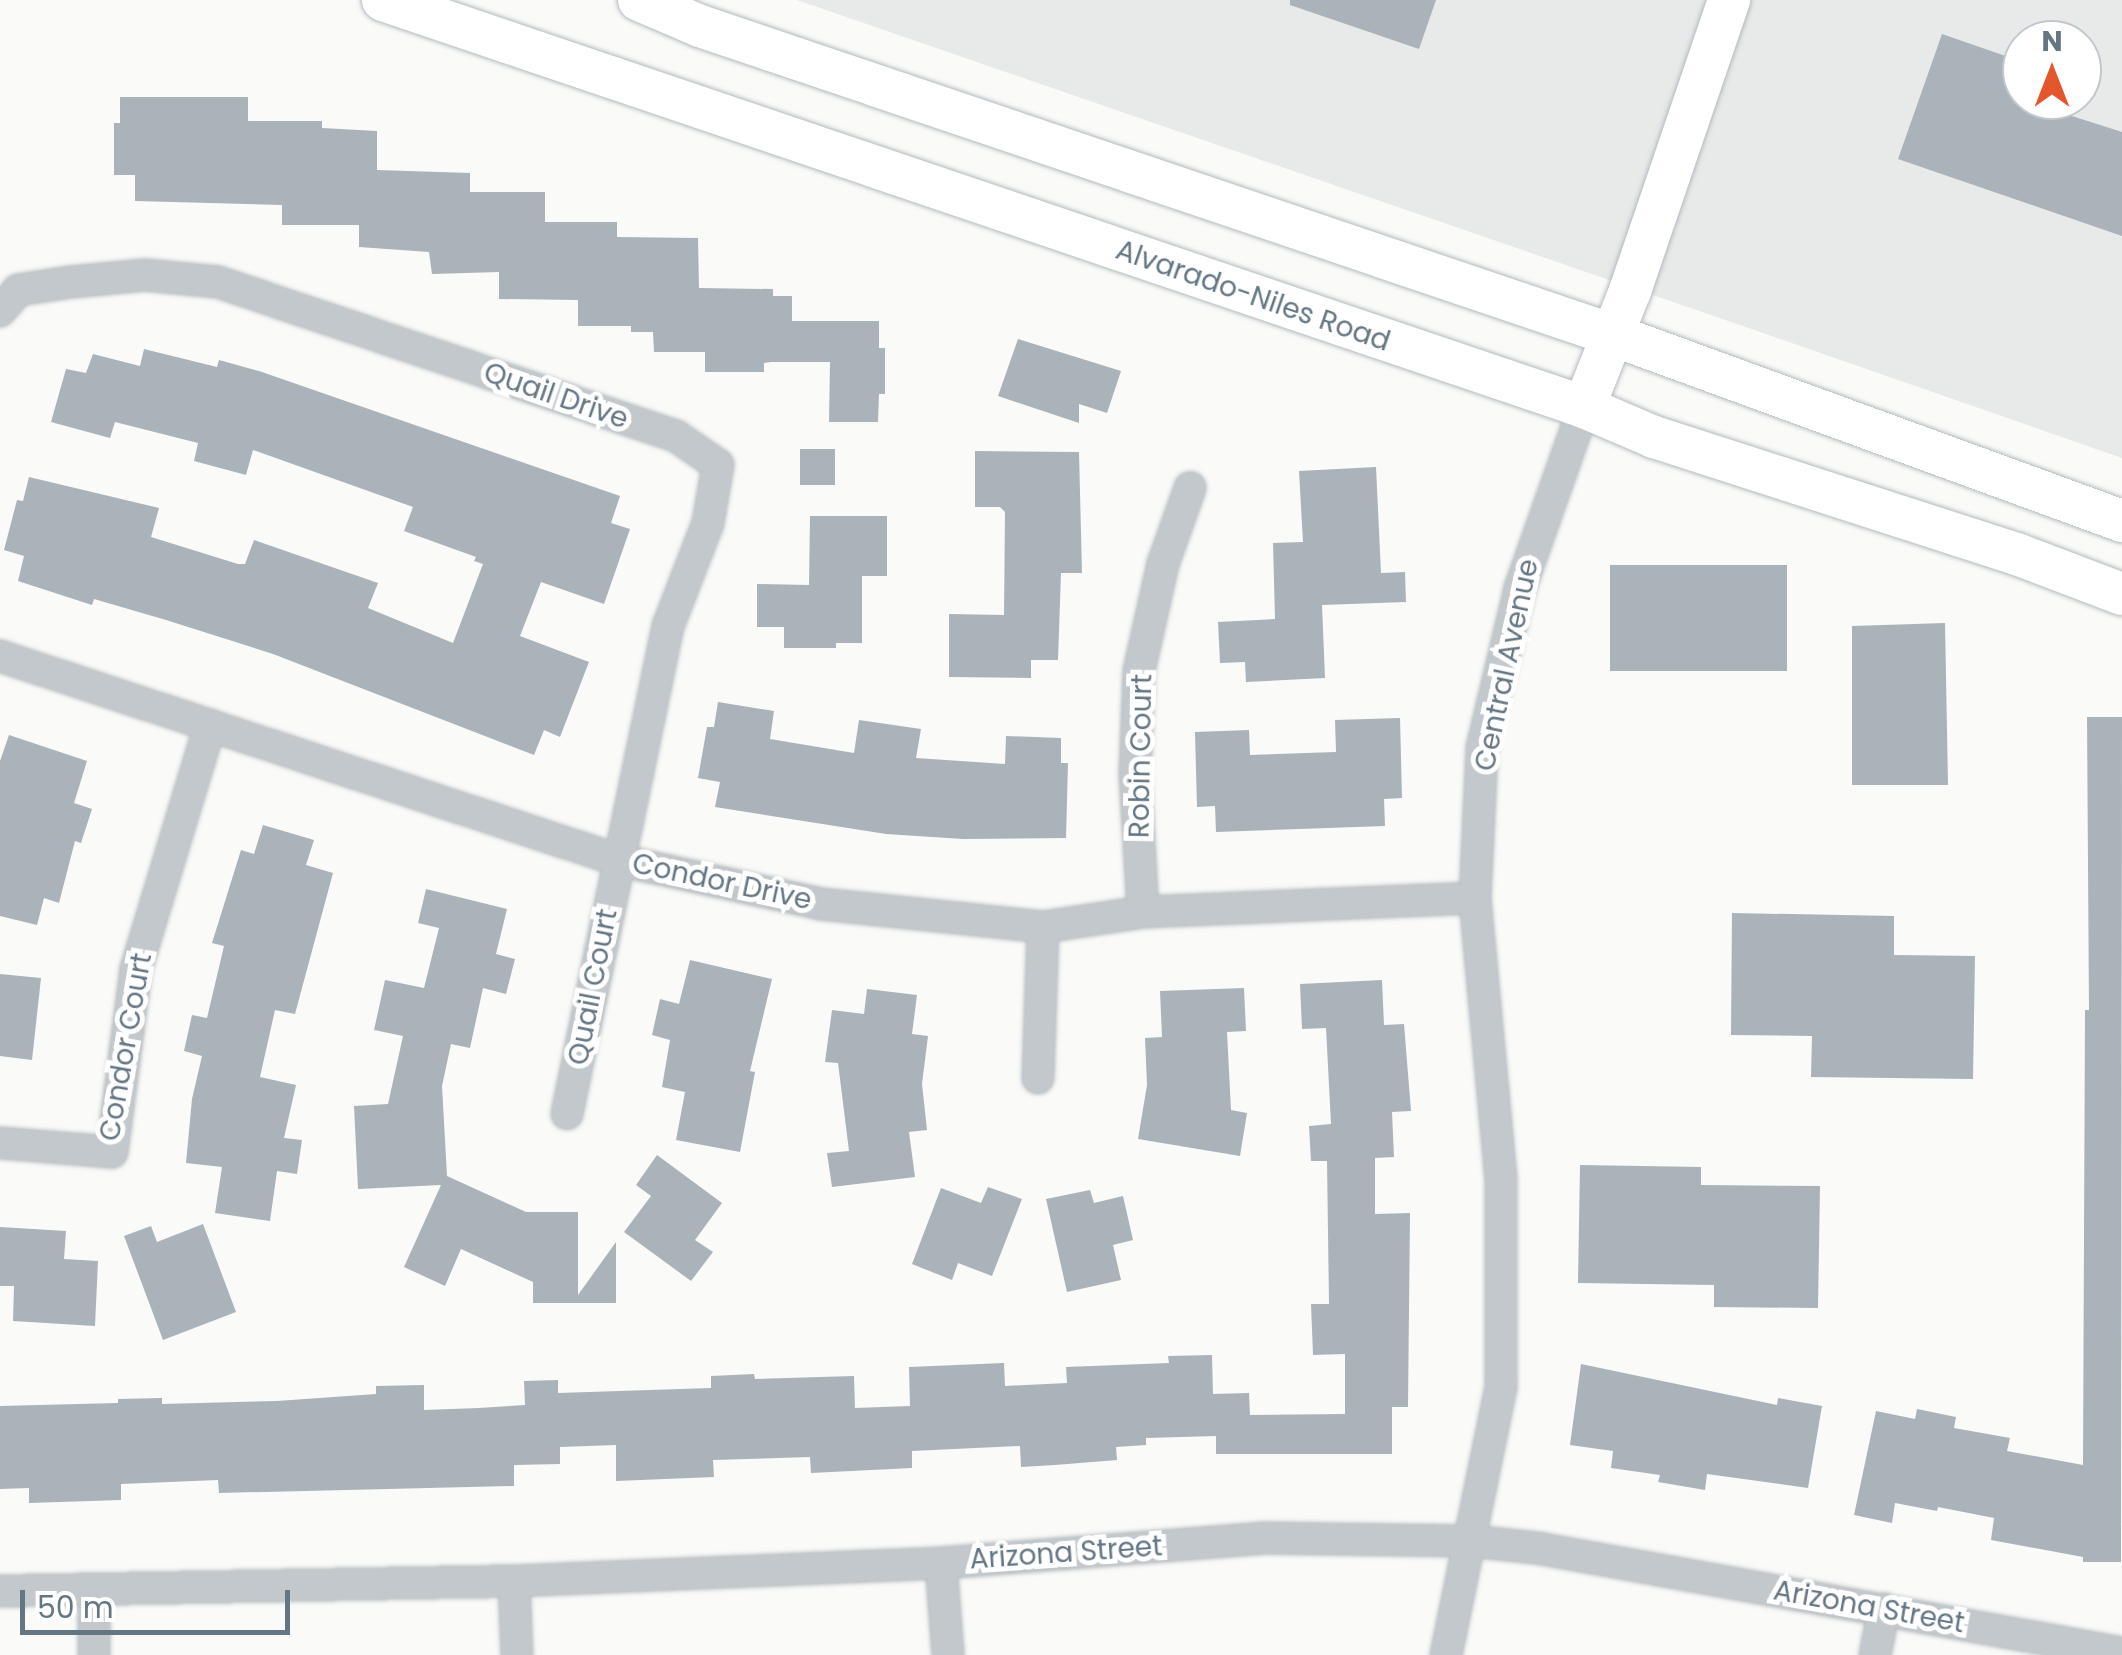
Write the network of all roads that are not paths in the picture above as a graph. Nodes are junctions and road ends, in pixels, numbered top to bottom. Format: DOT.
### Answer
graph roads {
  1 [pos="383,0"];
  2 [pos="640,0"];
  3 [pos="1729,0"];
  4 [pos="0,311"];
  5 [pos="1613,335"];
  6 [pos="1584,408"];
  7 [pos="1190,488"];
  8 [pos="2122,521"];
  9 [pos="2122,594"];
  10 [pos="0,656"];
  11 [pos="210,725"];
  12 [pos="618,860"];
  13 [pos="1475,898"];
  14 [pos="1143,912"];
  15 [pos="1043,927"];
  16 [pos="1038,1078"];
  17 [pos="567,1114"];
  18 [pos="0,1143"];
  19 [pos="1470,1540"];
  20 [pos="940,1563"];
  21 [pos="514,1581"];
  22 [pos="0,1591"];
  23 [pos="94,1592"];
  24 [pos="1884,1609"];
  25 [pos="2122,1653"];
  26 [pos="94,1655"];
  27 [pos="517,1655"];
  28 [pos="948,1655"];
  29 [pos="1446,1655"];
  30 [pos="1874,1655"];
  1 -- 6 [label="main road, Alvarado-Niles Road"];
  2 -- 5 [label="main road"];
  3 -- 5 [label="main road, Central Avenue"];
  4 -- 12 [label="street, Quail Drive"];
  5 -- 6 [label="main road, Central Avenue"];
  5 -- 8 [label="main road"];
  6 -- 9 [label="main road, Alvarado-Niles Road"];
  6 -- 13 [label="street, Central Avenue"];
  7 -- 14 [label="street, Robin Court"];
  10 -- 11 [label="street, Condor Drive"];
  11 -- 12 [label="street, Condor Drive"];
  11 -- 18 [label="street, Condor Court"];
  12 -- 15 [label="street, Condor Drive"];
  12 -- 17 [label="street, Quail Court"];
  13 -- 14 [label="street, Condor Drive"];
  13 -- 19 [label="street, Central Avenue"];
  14 -- 15 [label="street, Condor Drive"];
  15 -- 16 [label="street"];
  19 -- 20 [label="street, Arizona Street"];
  19 -- 24 [label="street, Arizona Street"];
  19 -- 29 [label="street, Central Avenue"];
  20 -- 21 [label="street, Arizona Street"];
  20 -- 28 [label="street"];
  21 -- 23 [label="street, Arizona Street"];
  21 -- 27 [label="street"];
  22 -- 23 [label="street, Arizona Street"];
  23 -- 26 [label="street"];
  24 -- 25 [label="street, Arizona Street"];
  24 -- 30 [label="street"];
}
